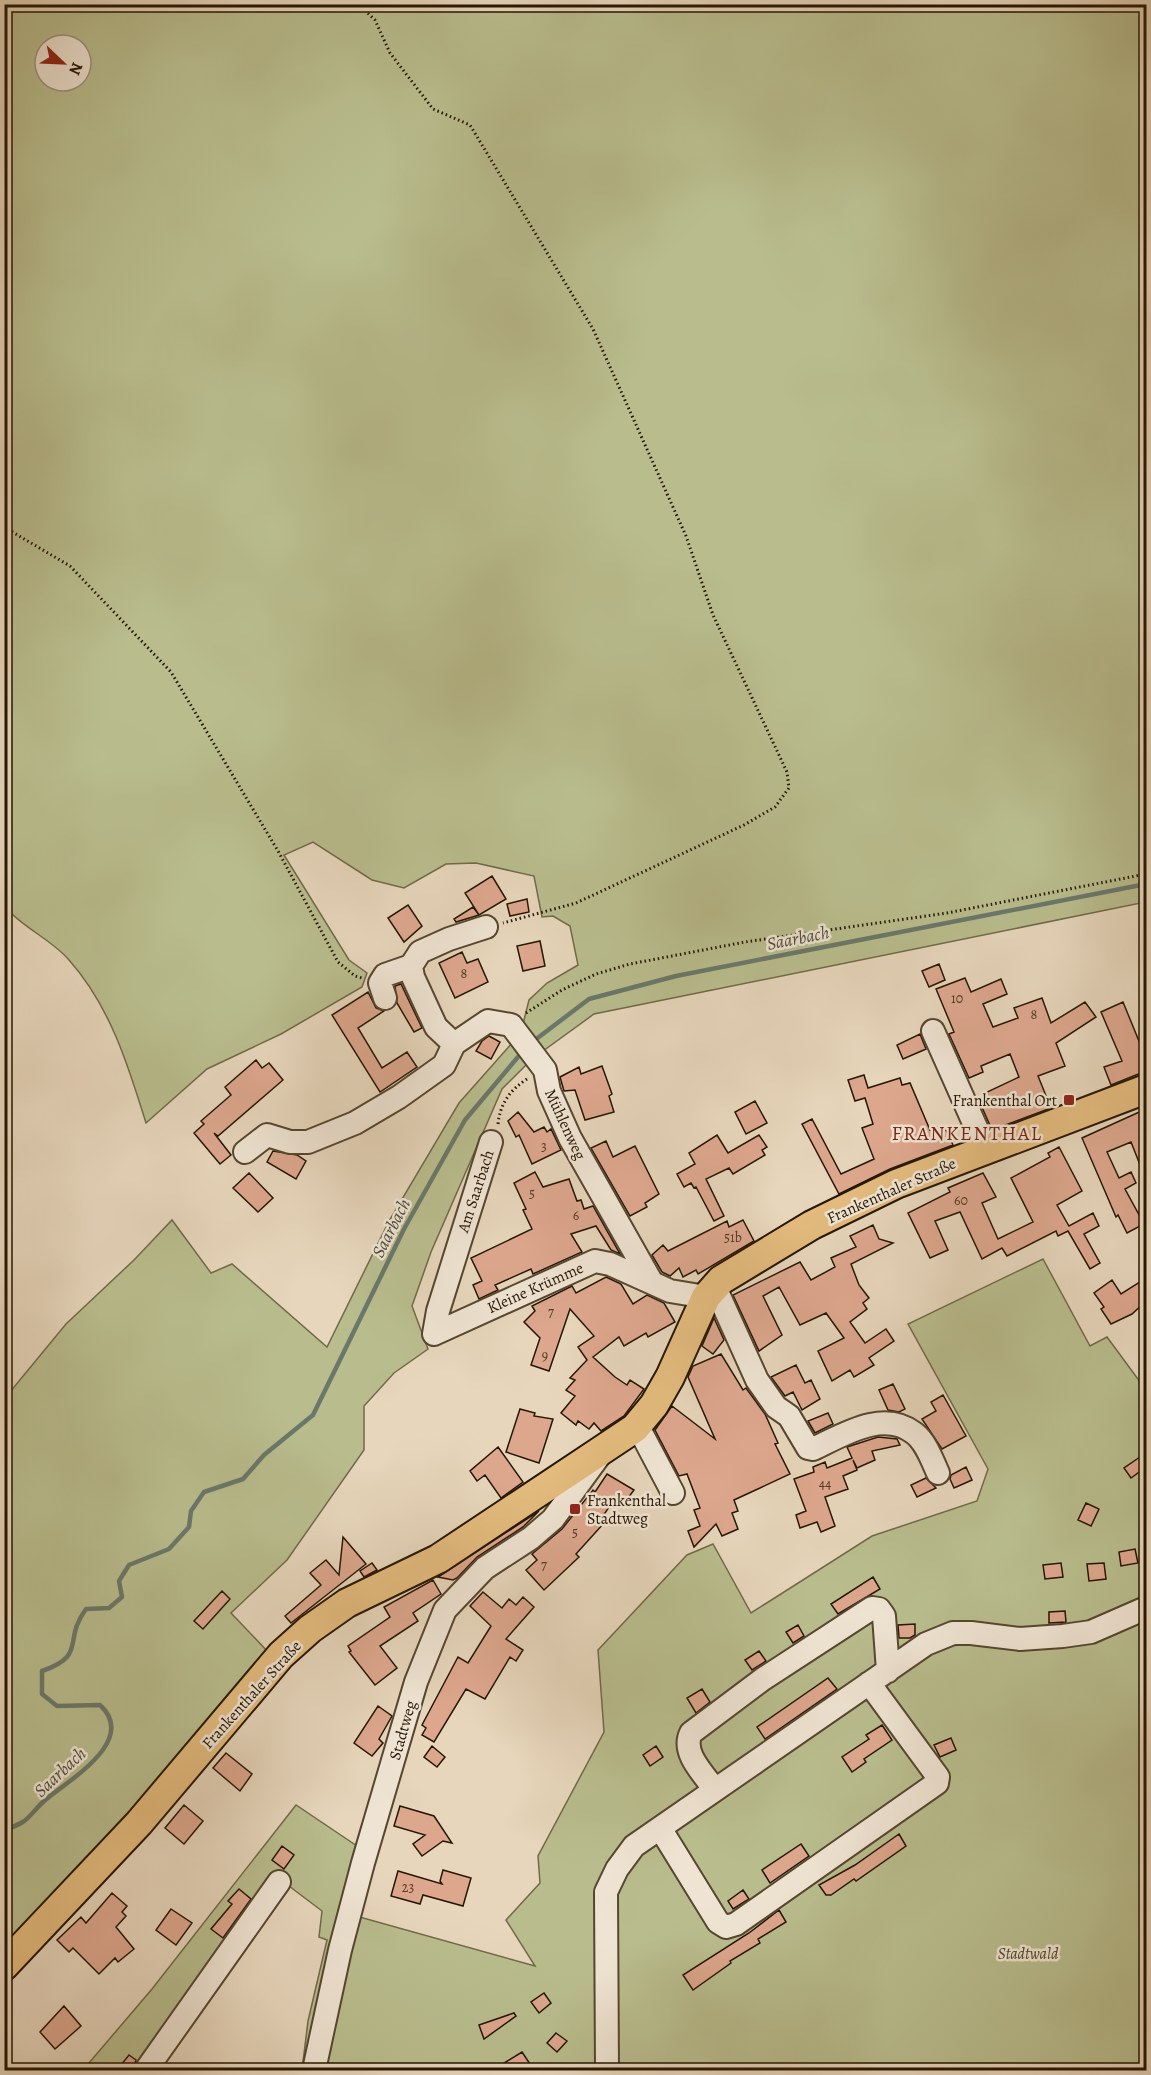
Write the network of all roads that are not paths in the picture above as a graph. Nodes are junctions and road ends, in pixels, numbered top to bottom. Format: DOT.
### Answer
graph roads {
  1 [pos="486,927"];
  2 [pos="411,966"];
  3 [pos="383,988"];
  4 [pos="933,1031"];
  5 [pos="454,1044"];
  6 [pos="1146,1089"];
  7 [pos="491,1142"];
  8 [pos="986,1150"];
  9 [pos="245,1152"];
  10 [pos="651,1281"];
  11 [pos="710,1292"];
  12 [pos="434,1334"];
  13 [pos="637,1425"];
  14 [pos="602,1452"];
  15 [pos="938,1473"];
  16 [pos="673,1493"];
  17 [pos="1146,1608"];
  18 [pos="878,1677"];
  19 [pos="715,1790"];
  20 [pos="660,1828"];
  21 [pos="279,1882"];
  22 [pos="4,1966"];
  23 [pos="146,2070"];
  24 [pos="314,2070"];
  25 [pos="607,2070"];
  1 -- 2 [label="street"];
  2 -- 3 [label="street"];
  2 -- 5 [label="street"];
  4 -- 8 [label="street"];
  5 -- 9 [label="street"];
  5 -- 10 [label="street, Mühlenweg"];
  6 -- 8 [label="main road, Frankenthaler Straße"];
  7 -- 12 [label="street, Am Saarbach"];
  8 -- 11 [label="main road, Frankenthaler Straße"];
  10 -- 11 [label="street, Kleine Krümme"];
  10 -- 12 [label="street, Kleine Krümme"];
  11 -- 13 [label="main road, Frankenthaler Straße"];
  11 -- 15 [label="street"];
  13 -- 14 [label="main road, Frankenthaler Straße"];
  13 -- 16 [label="street"];
  14 -- 22 [label="main road, Frankenthaler Straße"];
  14 -- 24 [label="street, Stadtweg"];
  17 -- 18 [label="street"];
  18 -- 19 [label="street"];
  18 -- 19 [label="street"];
  18 -- 20 [label="street"];
  19 -- 20 [label="street"];
  20 -- 25 [label="street"];
  21 -- 23 [label="street"];
}
